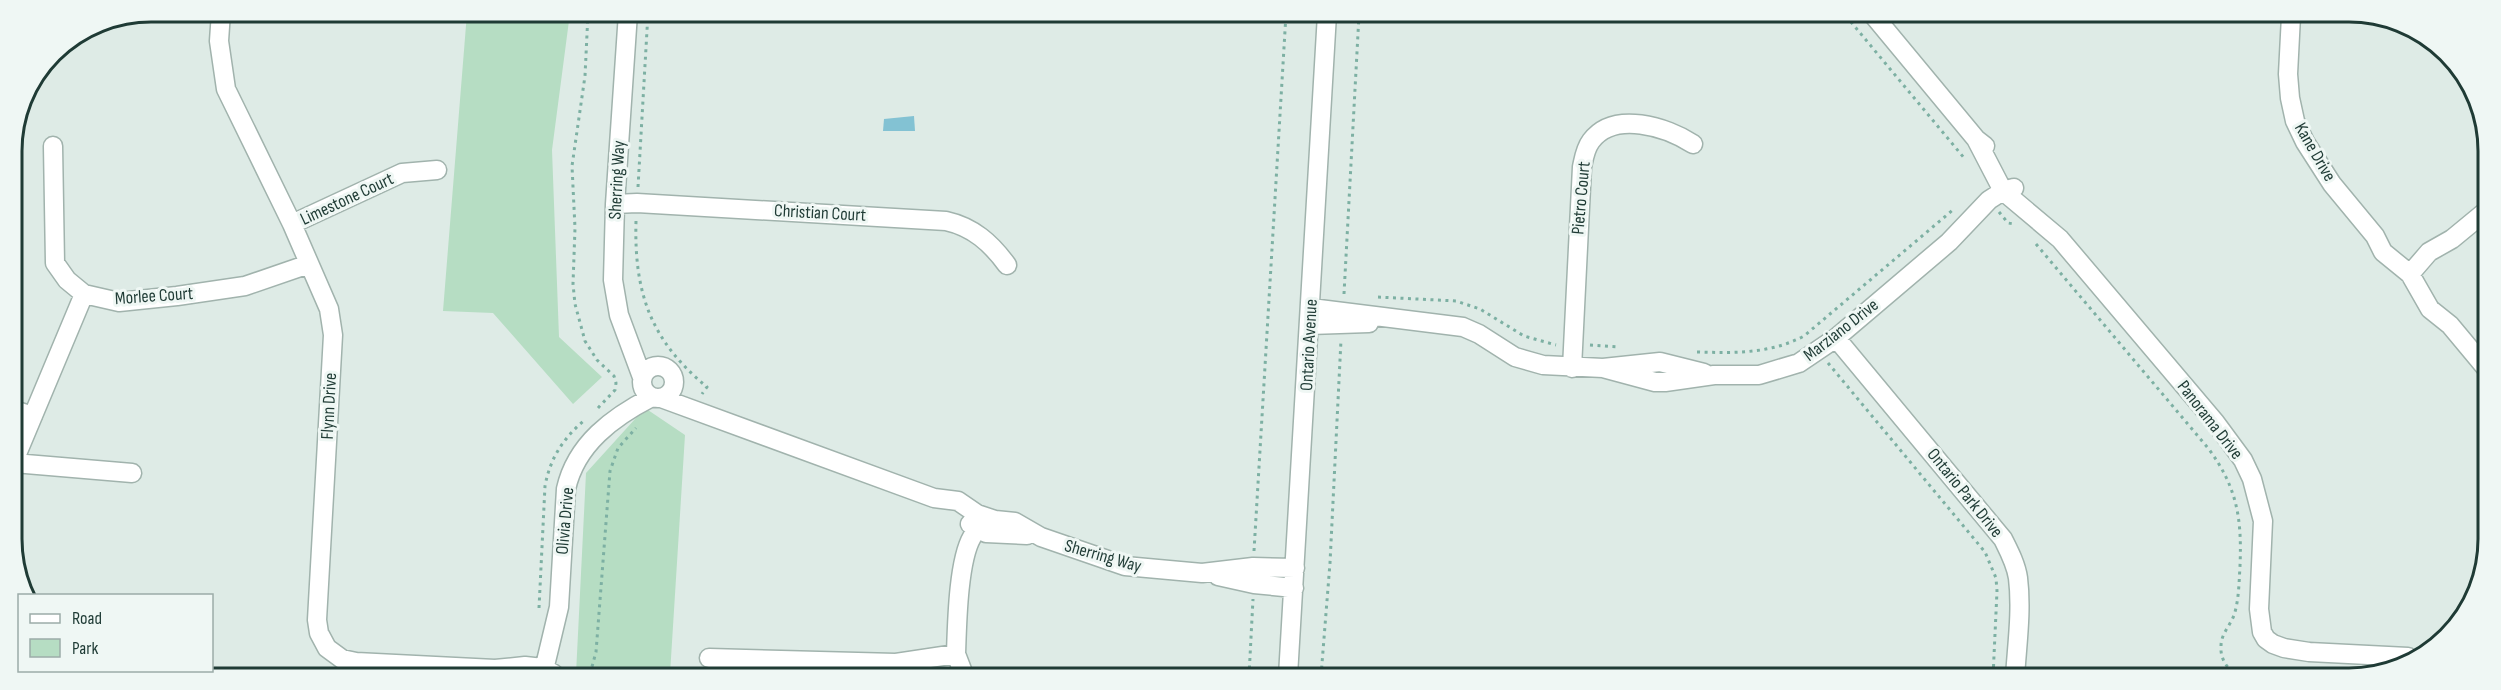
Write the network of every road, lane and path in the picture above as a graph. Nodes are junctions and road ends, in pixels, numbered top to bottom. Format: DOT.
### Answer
graph roads {
  1 [pos="1286,22"];
  2 [pos="1327,22"];
  3 [pos="1359,22"];
  4 [pos="1851,22"];
  5 [pos="1879,22"];
  6 [pos="2291,22"];
  7 [pos="220,23"];
  8 [pos="588,23"];
  9 [pos="627,23"];
  10 [pos="1693,144"];
  11 [pos="54,146"];
  12 [pos="1971,167"];
  13 [pos="437,170"];
  14 [pos="2006,196"];
  15 [pos="615,204"];
  16 [pos="1959,205"];
  17 [pos="2478,218"];
  18 [pos="292,224"];
  19 [pos="2019,224"];
  20 [pos="2034,242"];
  21 [pos="309,264"];
  22 [pos="1007,265"];
  23 [pos="2415,270"];
  24 [pos="84,294"];
  25 [pos="1310,316"];
  26 [pos="1342,318"];
  27 [pos="1804,336"];
  28 [pos="1836,338"];
  29 [pos="1581,345"];
  30 [pos="1629,348"];
  31 [pos="1695,352"];
  32 [pos="1818,352"];
  33 [pos="2478,359"];
  34 [pos="1572,368"];
  35 [pos="654,385"];
  36 [pos="615,390"];
  37 [pos="22,413"];
  38 [pos="33,416"];
  39 [pos="639,425"];
  40 [pos="22,442"];
  41 [pos="22,463"];
  42 [pos="132,473"];
  43 [pos="984,527"];
  44 [pos="1295,568"];
  45 [pos="1254,576"];
  46 [pos="1294,588"];
  47 [pos="956,654"];
  48 [pos="2401,657"];
  49 [pos="709,658"];
  50 [pos="1289,667"];
  51 [pos="1322,667"];
  52 [pos="1993,667"];
  53 [pos="2016,667"];
  54 [pos="2227,667"];
  55 [pos="472,668"];
  56 [pos="507,668"];
  57 [pos="531,668"];
  58 [pos="551,668"];
  59 [pos="592,668"];
  60 [pos="961,668"];
  61 [pos="1249,668"];
  1 -- 45 [label="path"];
  2 -- 25 [label="street, Ontario Avenue"];
  3 -- 26 [label="path"];
  4 -- 12 [label="path"];
  5 -- 14 [label="street, Panorama Drive"];
  6 -- 23 [label="street, Kane Drive"];
  7 -- 18 [label="street, Flynn Drive"];
  8 -- 36 [label="path"];
  9 -- 15 [label="street, Sherring Way"];
  10 -- 34 [label="street, Pietro Court"];
  11 -- 24 [label="street"];
  13 -- 18 [label="street, Limestone Court"];
  14 -- 19 [label="path"];
  14 -- 28 [label="street, Marziano Drive"];
  14 -- 48 [label="street, Panorama Drive"];
  15 -- 22 [label="street, Christian Court"];
  15 -- 35 [label="street, Sherring Way"];
  16 -- 27 [label="path"];
  17 -- 23 [label="street"];
  18 -- 21 [label="street, Flynn Drive"];
  20 -- 54 [label="path"];
  21 -- 24 [label="street, Morlee Court"];
  21 -- 55 [label="street, Flynn Drive"];
  23 -- 33 [label="street, Kane Drive"];
  24 -- 38 [label="street"];
  25 -- 26 [label="street, Marziano Drive"];
  25 -- 44 [label="street, Ontario Avenue"];
  26 -- 34 [label="street, Marziano Drive"];
  26 -- 51 [label="path"];
  27 -- 31 [label="path"];
  27 -- 32 [label="path"];
  28 -- 32 [label="street, Marziano Drive"];
  28 -- 53 [label="street, Ontario Park Drive"];
  29 -- 30 [label="path"];
  32 -- 34 [label="street, Marziano Drive"];
  32 -- 52 [label="path"];
  35 -- 43 [label="street, Sherring Way"];
  35 -- 58 [label="street, Olivia Drive"];
  37 -- 38 [label="street"];
  38 -- 40 [label="street"];
  39 -- 59 [label="path"];
  41 -- 42 [label="street"];
  43 -- 45 [label="street, Sherring Way"];
  43 -- 47 [label="street"];
  44 -- 45 [label="street, Sherring Way"];
  44 -- 46 [label="street, Ontario Avenue"];
  45 -- 46 [label="street, Sherring Way"];
  45 -- 61 [label="path"];
  46 -- 50 [label="street, Ontario Avenue"];
  47 -- 49 [label="street"];
  47 -- 60 [label="street"];
  56 -- 57 [label="street, Flynn Drive"];
}
